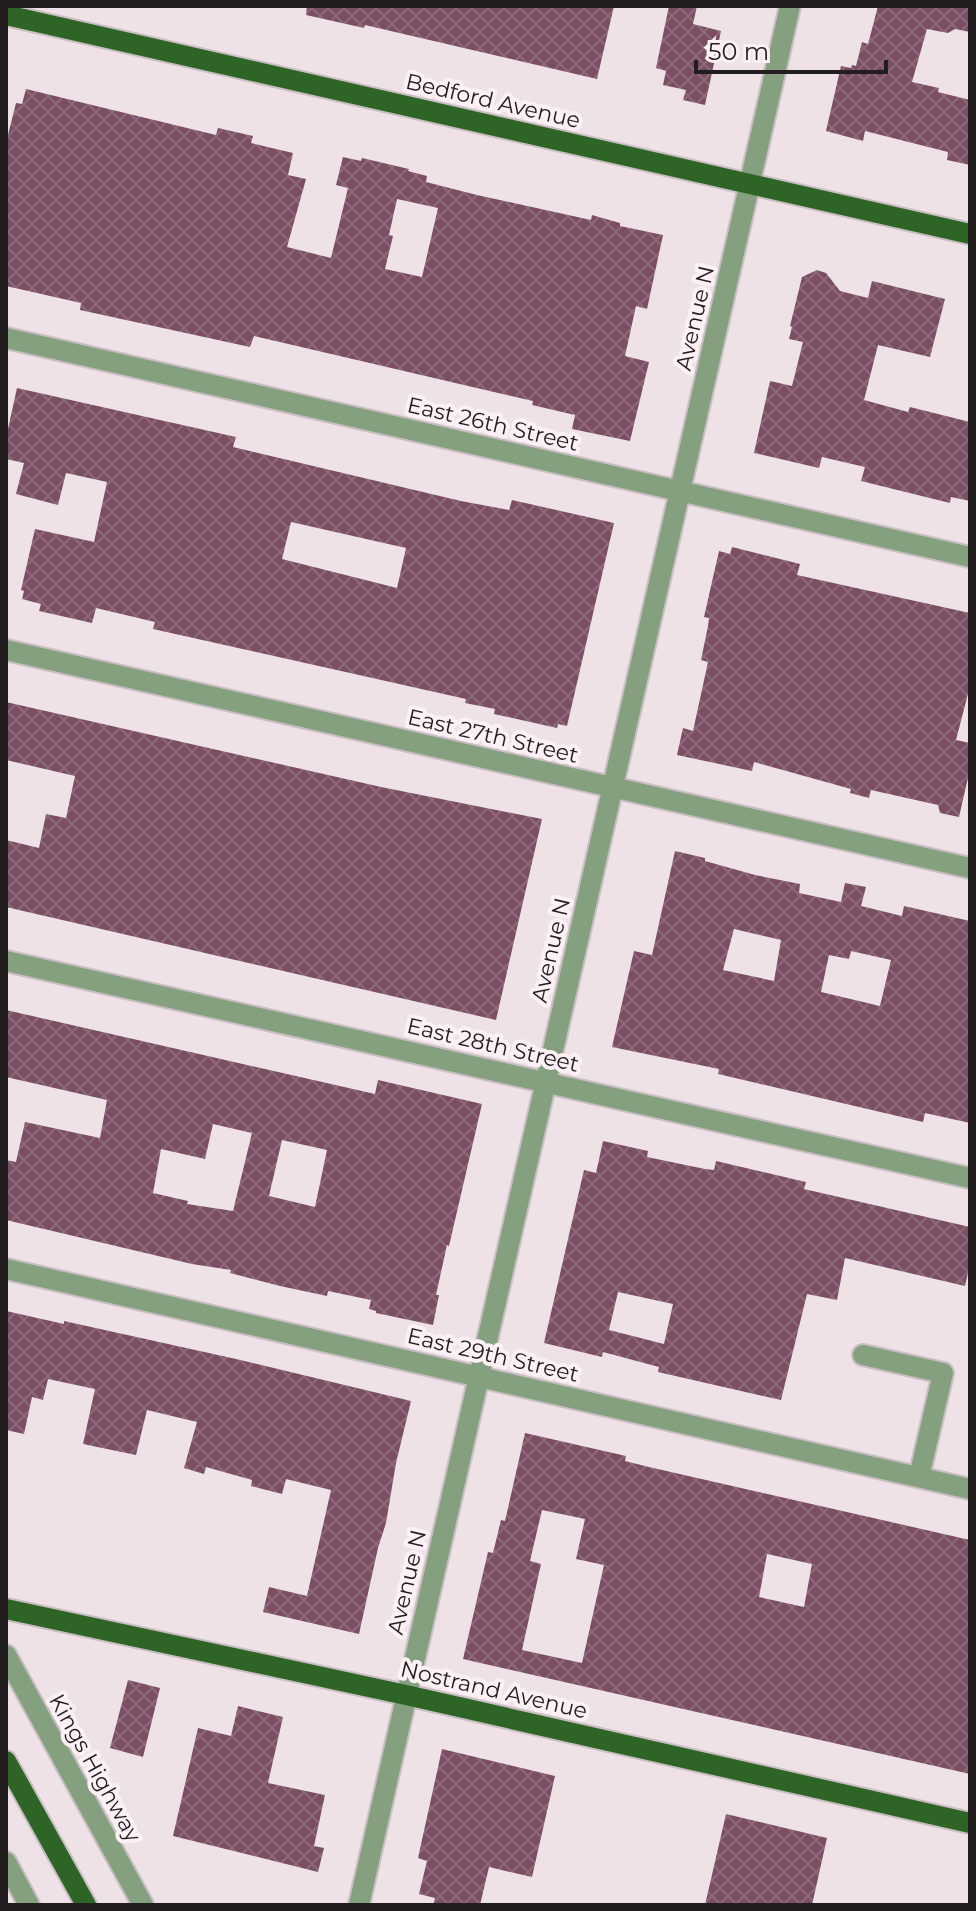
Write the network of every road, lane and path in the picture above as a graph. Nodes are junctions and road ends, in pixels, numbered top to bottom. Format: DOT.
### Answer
graph roads {
  1 [pos="790,6"];
  2 [pos="6,15"];
  3 [pos="750,184"];
  4 [pos="970,234"];
  5 [pos="6,338"];
  6 [pos="680,491"];
  7 [pos="970,557"];
  8 [pos="6,650"];
  9 [pos="613,787"];
  10 [pos="970,868"];
  11 [pos="6,961"];
  12 [pos="546,1081"];
  13 [pos="970,1178"];
  14 [pos="6,1269"];
  15 [pos="863,1355"];
  16 [pos="479,1376"];
  17 [pos="919,1477"];
  18 [pos="970,1489"];
  19 [pos="6,1609"];
  20 [pos="6,1655"];
  21 [pos="406,1695"];
  22 [pos="6,1761"];
  23 [pos="970,1823"];
  24 [pos="6,1862"];
  25 [pos="29,1905"];
  26 [pos="86,1905"];
  27 [pos="143,1905"];
  28 [pos="359,1905"];
  1 -- 3 [label="street, Avenue N"];
  2 -- 3 [label="main road, Bedford Avenue"];
  3 -- 4 [label="main road, Bedford Avenue"];
  3 -- 6 [label="street, Avenue N"];
  5 -- 6 [label="street, East 26th Street"];
  6 -- 7 [label="street, East 26th Street"];
  6 -- 9 [label="street, Avenue N"];
  8 -- 9 [label="street, East 27th Street"];
  9 -- 10 [label="street, East 27th Street"];
  9 -- 12 [label="street, Avenue N"];
  11 -- 12 [label="street, East 28th Street"];
  12 -- 13 [label="street, East 28th Street"];
  12 -- 16 [label="street, Avenue N"];
  14 -- 16 [label="street, East 29th Street"];
  15 -- 17 [label="street"];
  16 -- 17 [label="street, East 29th Street"];
  16 -- 21 [label="street, Avenue N"];
  17 -- 18 [label="street, East 29th Street"];
  19 -- 21 [label="main road, Nostrand Avenue"];
  20 -- 27 [label="street, Kings Highway"];
  21 -- 23 [label="main road, Nostrand Avenue"];
  21 -- 28 [label="street, Avenue N"];
  22 -- 26 [label="main road"];
  24 -- 25 [label="street"];
}
